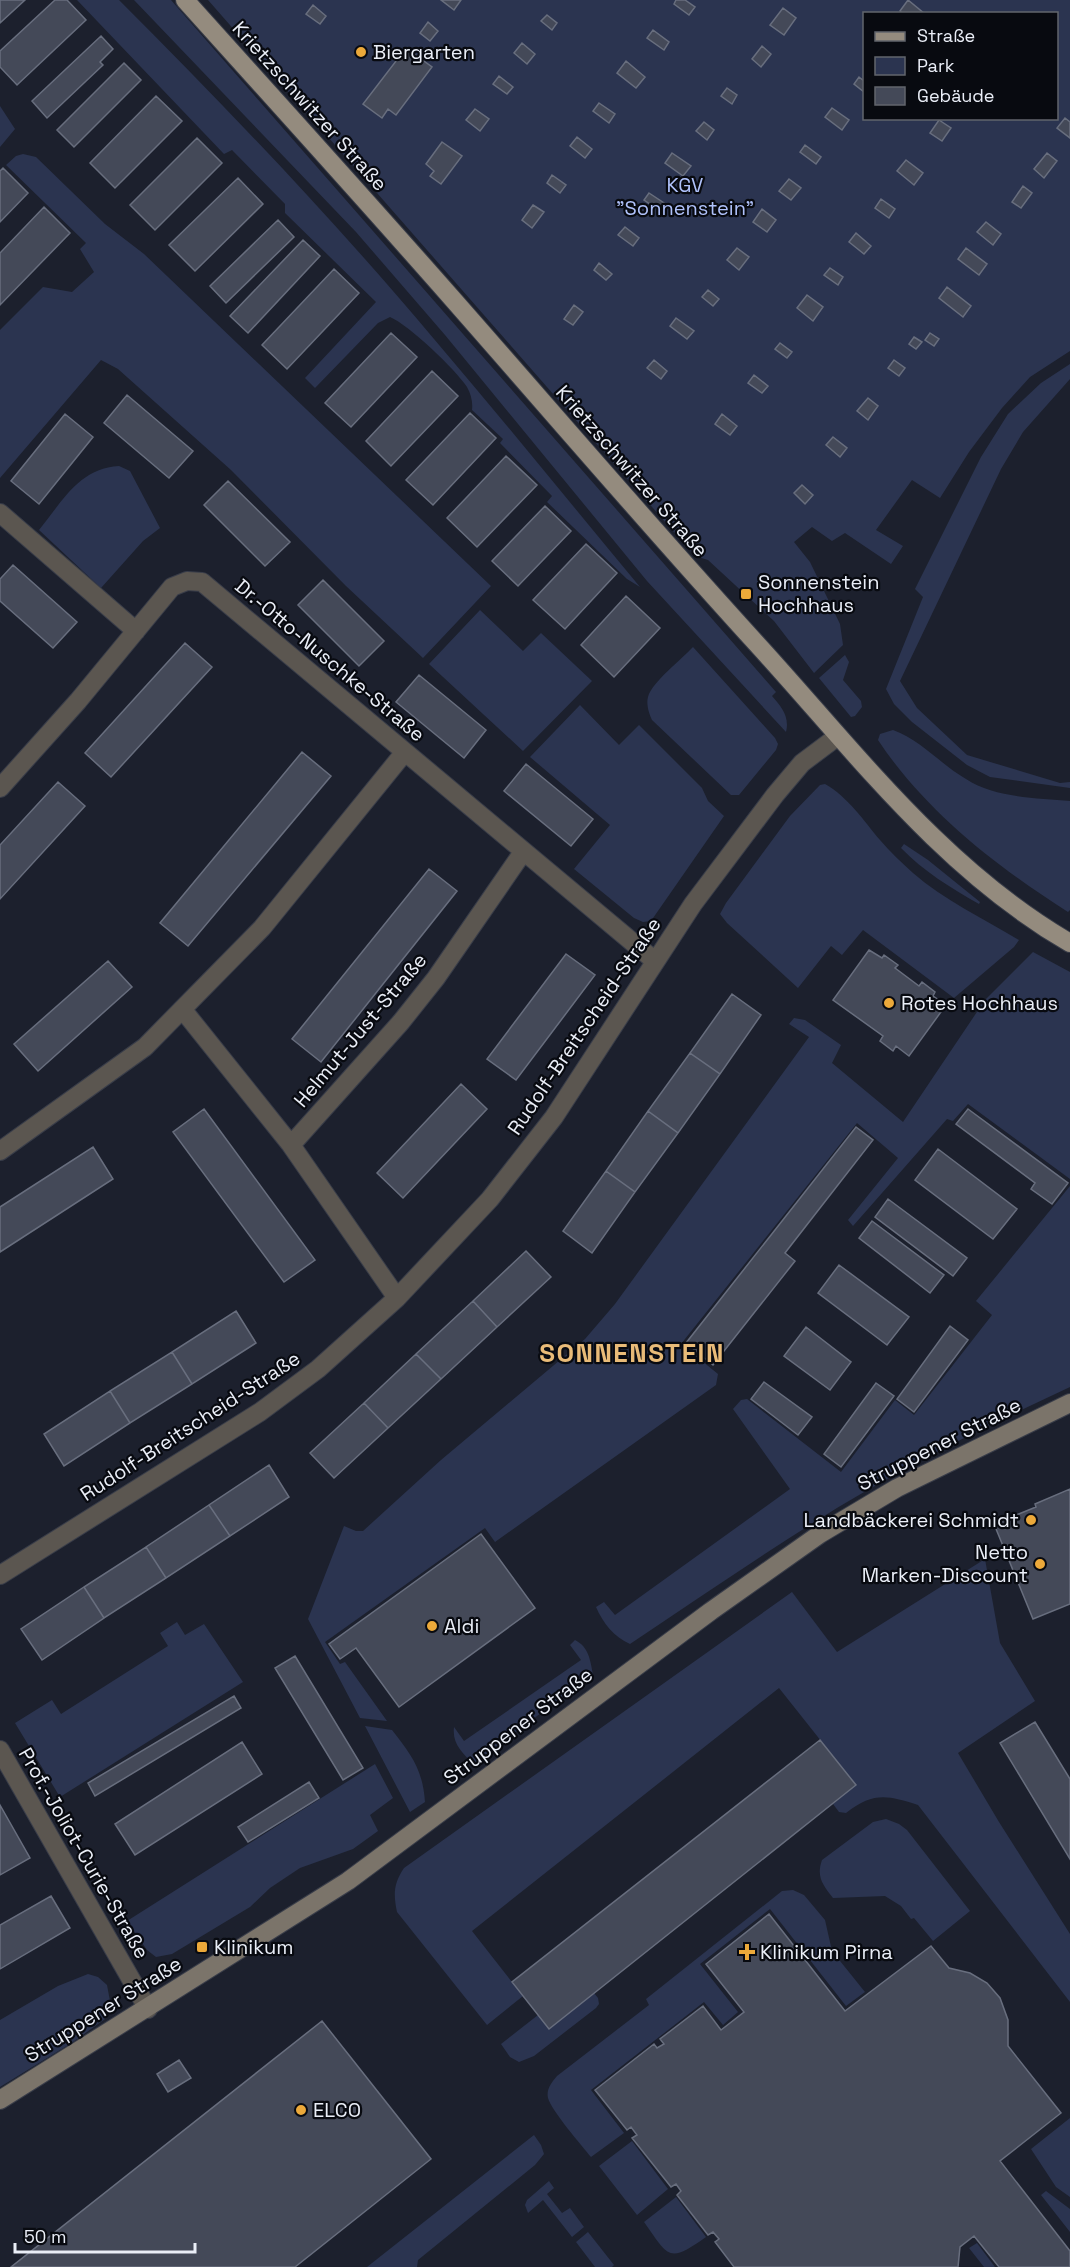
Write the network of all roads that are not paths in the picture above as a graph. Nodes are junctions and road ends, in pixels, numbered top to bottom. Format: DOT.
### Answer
graph roads {
  1 [pos="185,0"];
  2 [pos="0,513"];
  3 [pos="136,630"];
  4 [pos="838,736"];
  5 [pos="404,753"];
  6 [pos="0,788"];
  7 [pos="523,852"];
  8 [pos="1070,943"];
  9 [pos="655,961"];
  10 [pos="183,1010"];
  11 [pos="291,1145"];
  12 [pos="0,1151"];
  13 [pos="397,1298"];
  14 [pos="1070,1403"];
  15 [pos="0,1575"];
  16 [pos="0,1750"];
  17 [pos="148,2008"];
  18 [pos="0,2100"];
  1 -- 4 [label="main road, Krietzschwitzer Straße"];
  2 -- 3 [label="street"];
  3 -- 5 [label="street, Dr.-Otto-Nuschke-Straße"];
  3 -- 6 [label="street, Dr.-Otto-Nuschke-Straße"];
  4 -- 8 [label="main road, Krietzschwitzer Straße"];
  4 -- 9 [label="street, Rudolf-Breitscheid-Straße"];
  5 -- 7 [label="street, Dr.-Otto-Nuschke-Straße"];
  5 -- 10 [label="street"];
  7 -- 9 [label="street, Dr.-Otto-Nuschke-Straße"];
  7 -- 11 [label="street, Helmut-Just-Straße"];
  9 -- 13 [label="street, Rudolf-Breitscheid-Straße"];
  10 -- 11 [label="street"];
  10 -- 12 [label="street"];
  11 -- 13 [label="street"];
  13 -- 15 [label="street, Rudolf-Breitscheid-Straße"];
  14 -- 17 [label="main road, Struppener Straße"];
  16 -- 17 [label="street, Prof.-Joliot-Curie-Straße"];
  17 -- 18 [label="main road, Struppener Straße"];
}
